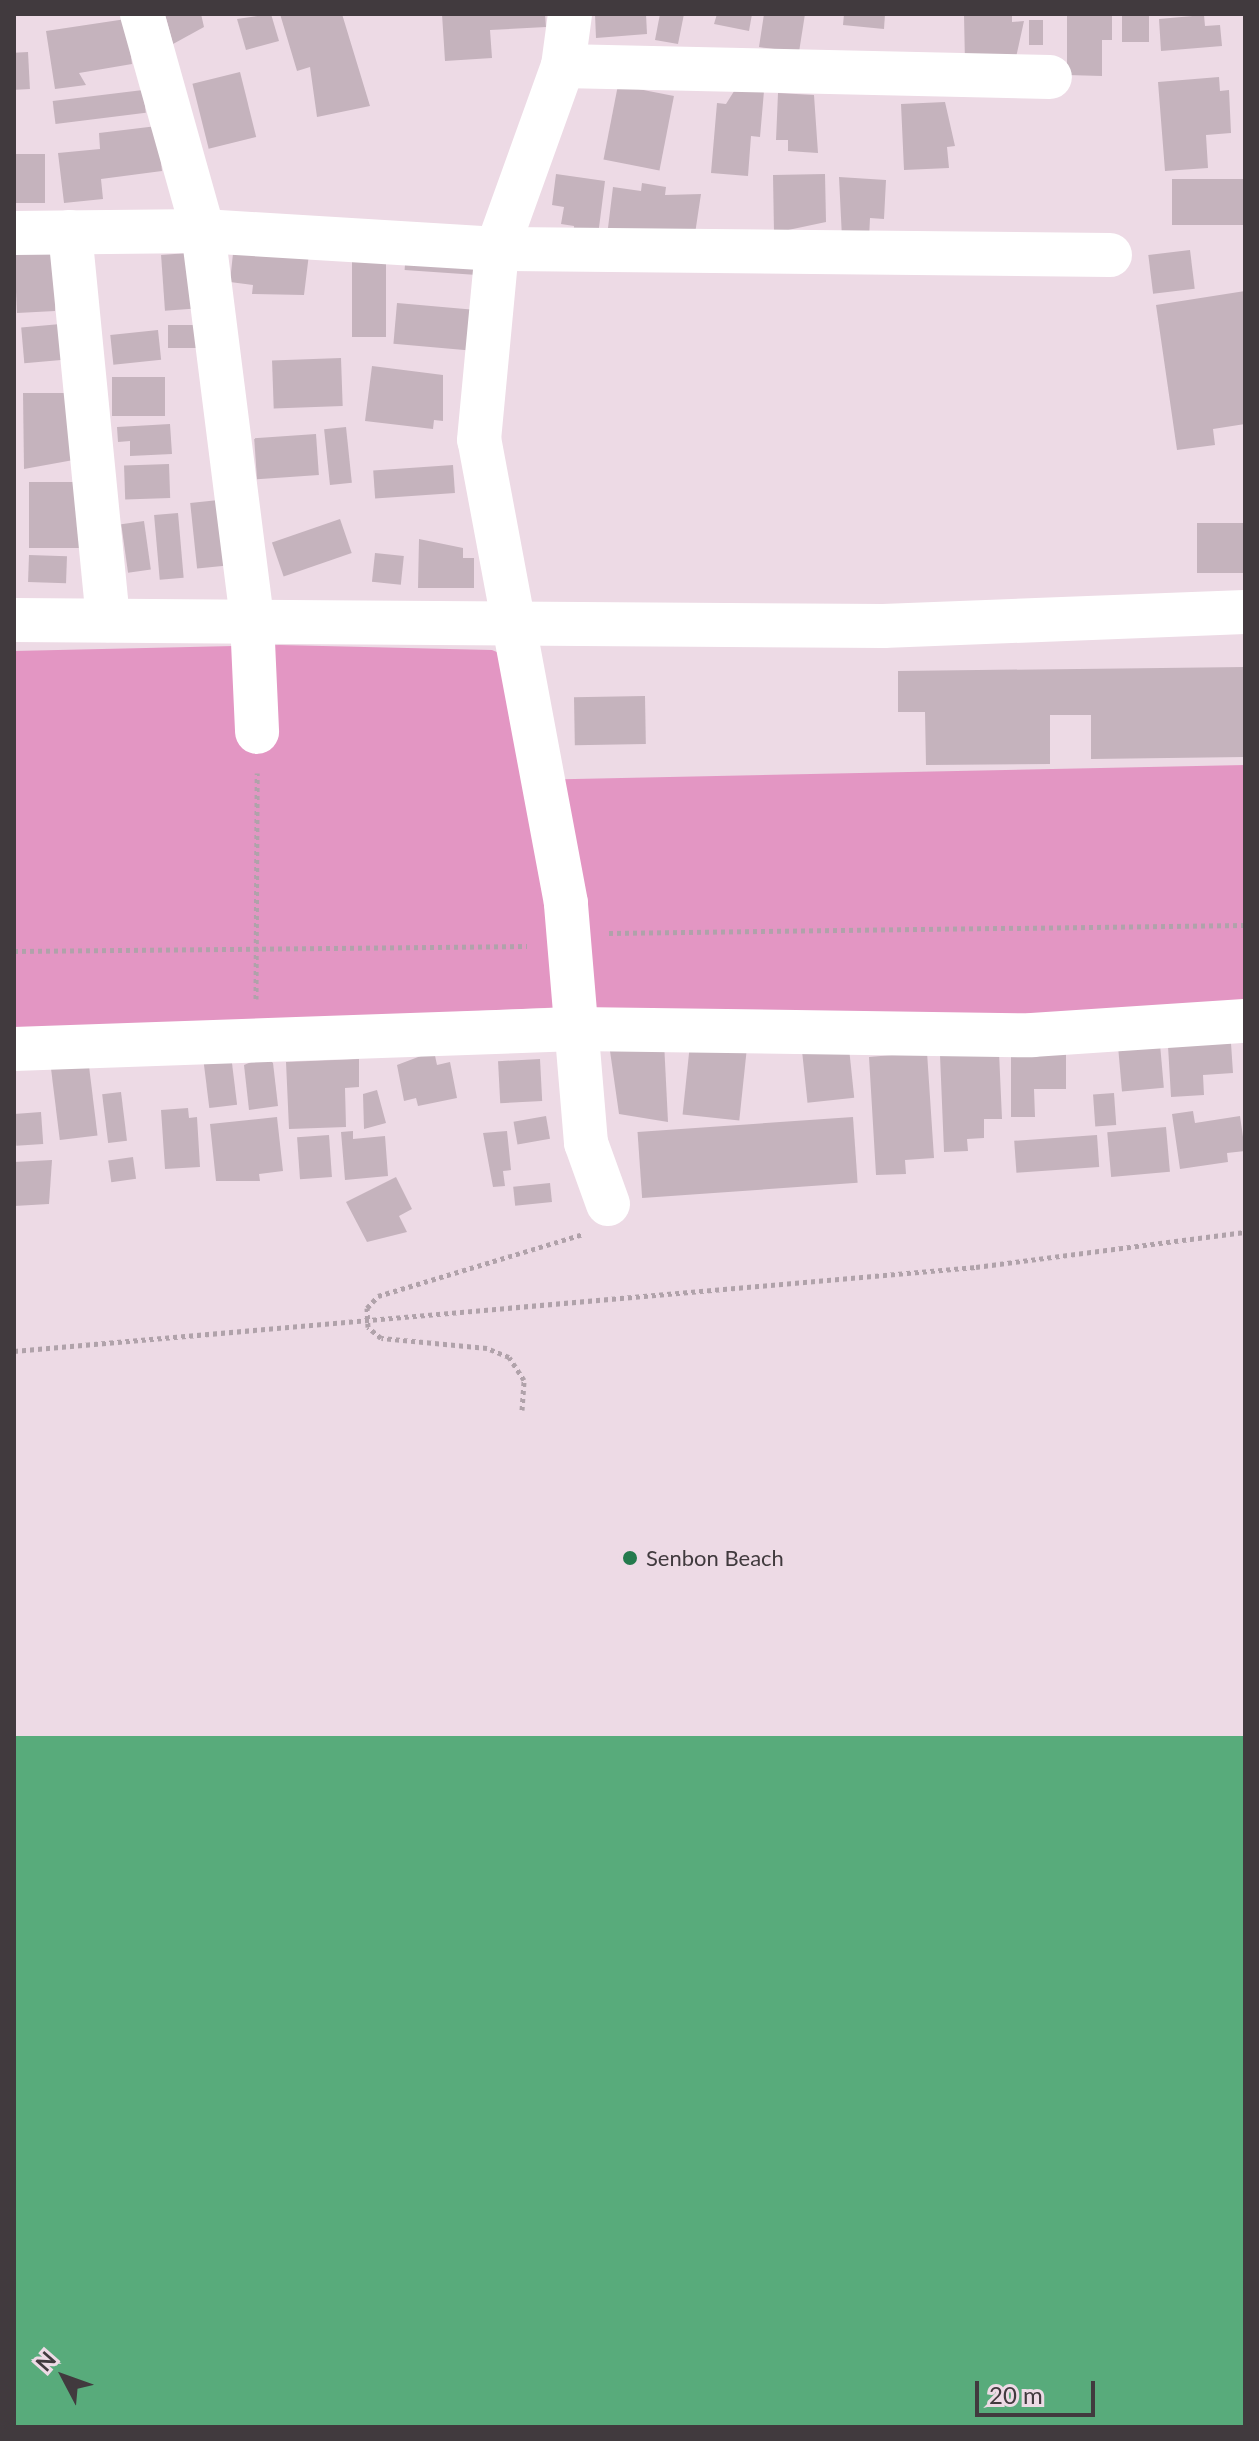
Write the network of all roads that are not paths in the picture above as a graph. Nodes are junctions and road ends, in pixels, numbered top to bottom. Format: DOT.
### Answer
graph roads {
  1 [pos="142,14"];
  2 [pos="570,14"];
  3 [pos="563,66"];
  4 [pos="1050,77"];
  5 [pos="203,231"];
  6 [pos="70,232"];
  7 [pos="14,233"];
  8 [pos="497,249"];
  9 [pos="1110,255"];
  10 [pos="1245,612"];
  11 [pos="14,620"];
  12 [pos="108,620"];
  13 [pos="252,620"];
  14 [pos="518,625"];
  15 [pos="257,732"];
  16 [pos="1245,1021"];
  17 [pos="577,1029"];
  18 [pos="14,1049"];
  19 [pos="608,1204"];
  1 -- 5 [label="street"];
  2 -- 3 [label="street"];
  3 -- 4 [label="street"];
  3 -- 8 [label="street"];
  5 -- 6 [label="street"];
  5 -- 8 [label="street"];
  5 -- 13 [label="street"];
  6 -- 7 [label="street"];
  6 -- 12 [label="street"];
  8 -- 9 [label="street"];
  8 -- 14 [label="street"];
  10 -- 14 [label="street"];
  11 -- 12 [label="street"];
  12 -- 13 [label="street"];
  13 -- 14 [label="street"];
  13 -- 15 [label="street"];
  14 -- 17 [label="street"];
  16 -- 17 [label="street"];
  17 -- 18 [label="street"];
  17 -- 19 [label="street"];
}
